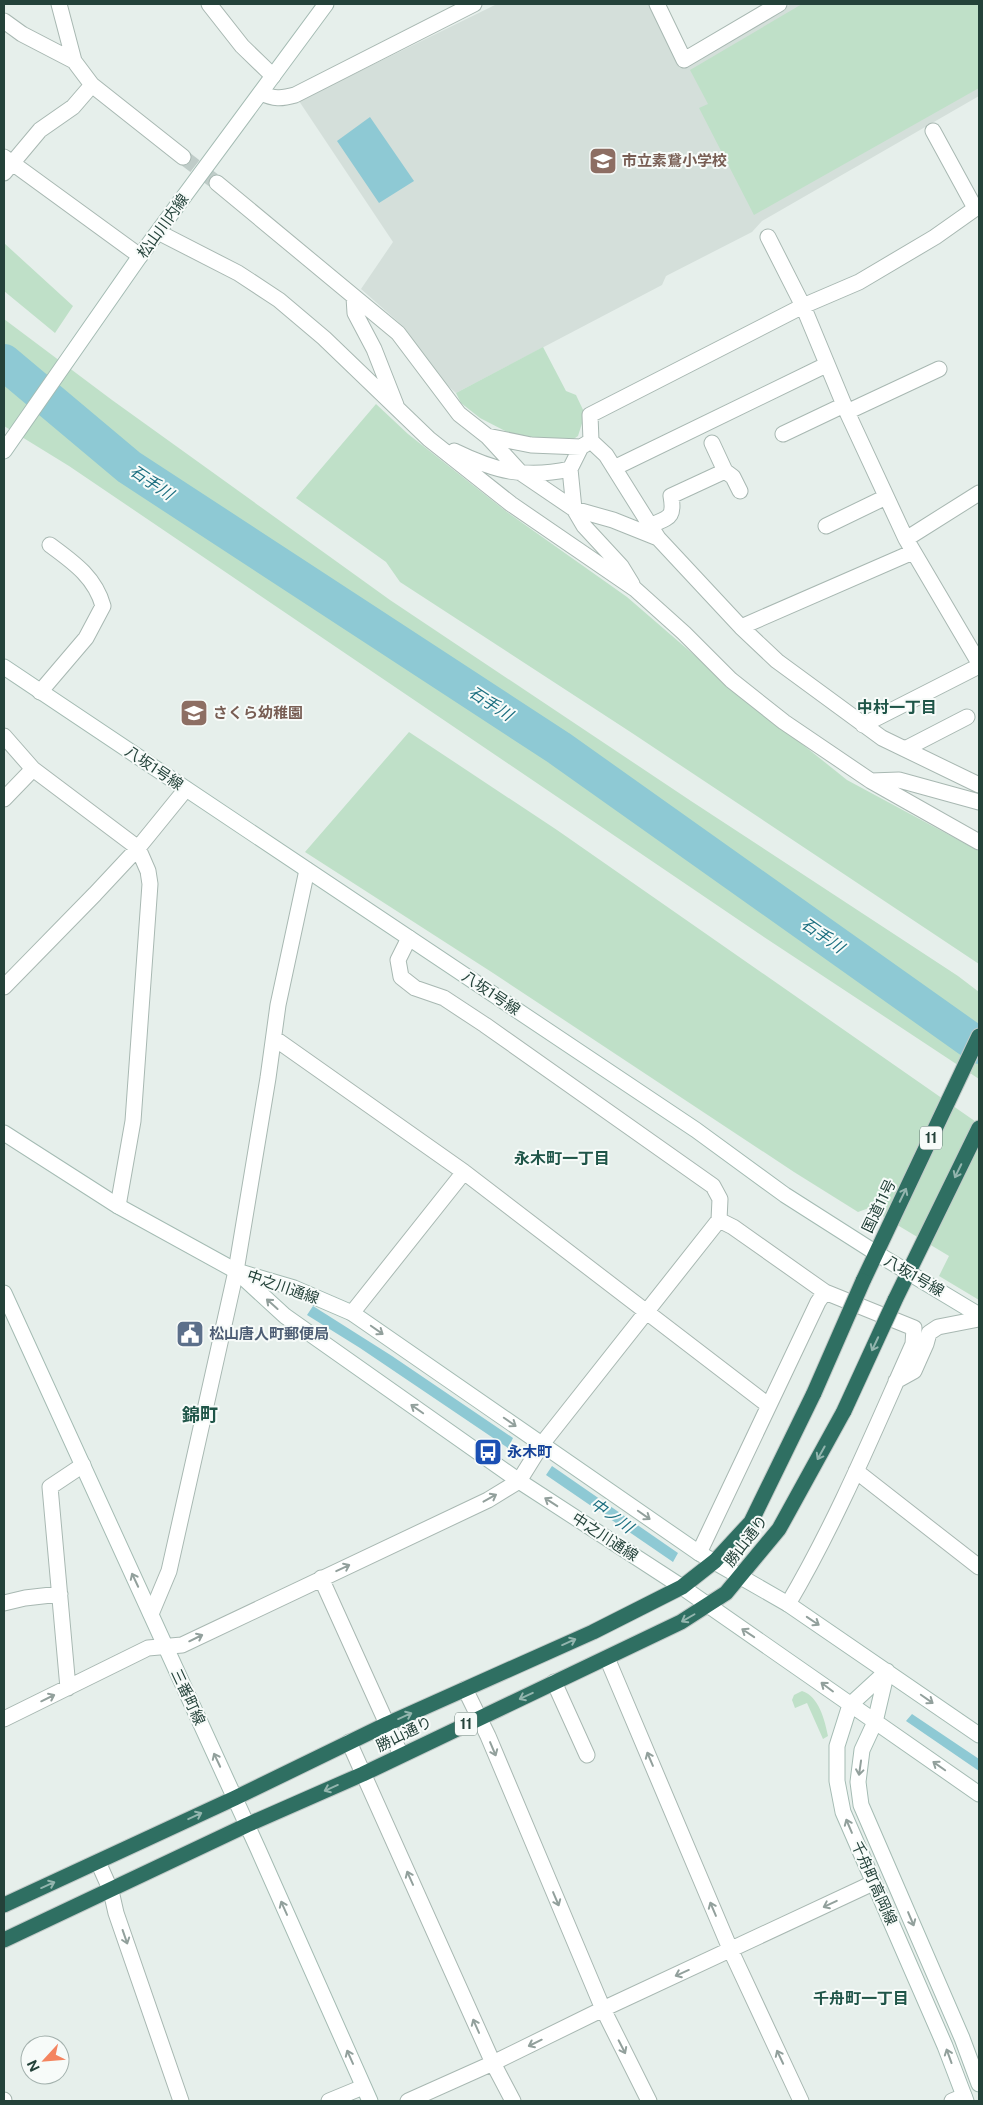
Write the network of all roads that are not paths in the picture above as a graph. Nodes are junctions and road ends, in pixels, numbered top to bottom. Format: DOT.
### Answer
graph roads {
  1 [pos="59,4"];
  2 [pos="209,4"];
  3 [pos="326,4"];
  4 [pos="474,4"];
  5 [pos="657,4"];
  6 [pos="779,4"];
  7 [pos="4,21"];
  8 [pos="74,61"];
  9 [pos="273,76"];
  10 [pos="92,85"];
  11 [pos="262,93"];
  12 [pos="934,131"];
  13 [pos="183,157"];
  14 [pos="6,164"];
  15 [pos="217,183"];
  16 [pos="977,207"];
  17 [pos="158,232"];
  18 [pos="768,236"];
  19 [pos="140,256"];
  20 [pos="354,297"];
  21 [pos="803,306"];
  22 [pos="826,365"];
  23 [pos="940,369"];
  24 [pos="398,409"];
  25 [pos="845,409"];
  26 [pos="783,434"];
  27 [pos="488,436"];
  28 [pos="429,439"];
  29 [pos="712,443"];
  30 [pos="586,444"];
  31 [pos="4,451"];
  32 [pos="614,468"];
  33 [pos="570,469"];
  34 [pos="725,471"];
  35 [pos="521,474"];
  36 [pos="740,491"];
  37 [pos="979,493"];
  38 [pos="886,497"];
  39 [pos="574,509"];
  40 [pos="826,526"];
  41 [pos="654,532"];
  42 [pos="50,545"];
  43 [pos="909,546"];
  44 [pos="635,589"];
  45 [pos="741,627"];
  46 [pos="975,646"];
  47 [pos="979,664"];
  48 [pos="4,667"];
  49 [pos="40,692"];
  50 [pos="967,717"];
  51 [pos="863,725"];
  52 [pos="4,736"];
  53 [pos="905,749"];
  54 [pos="33,769"];
  55 [pos="871,781"];
  56 [pos="979,785"];
  57 [pos="186,789"];
  58 [pos="4,799"];
  59 [pos="979,802"];
  60 [pos="979,842"];
  61 [pos="138,848"];
  62 [pos="307,870"];
  63 [pos="409,938"];
  64 [pos="4,986"];
  65 [pos="979,1036"];
  66 [pos="274,1038"];
  67 [pos="979,1128"];
  68 [pos="4,1133"];
  69 [pos="464,1172"];
  70 [pos="118,1206"];
  71 [pos="719,1220"];
  72 [pos="876,1253"];
  73 [pos="913,1265"];
  74 [pos="236,1271"];
  75 [pos="825,1292"];
  76 [pos="4,1293"];
  77 [pos="647,1312"];
  78 [pos="352,1313"];
  79 [pos="979,1315"];
  80 [pos="979,1320"];
  81 [pos="896,1381"];
  82 [pos="814,1393"];
  83 [pos="768,1405"];
  84 [pos="542,1444"];
  85 [pos="83,1465"];
  86 [pos="856,1472"];
  87 [pos="519,1481"];
  88 [pos="699,1553"];
  89 [pos="715,1561"];
  90 [pos="979,1567"];
  91 [pos="742,1576"];
  92 [pos="321,1578"];
  93 [pos="682,1586"];
  94 [pos="60,1594"];
  95 [pos="4,1603"];
  96 [pos="788,1604"];
  97 [pos="709,1606"];
  98 [pos="151,1614"];
  99 [pos="165,1646"];
  100 [pos="606,1658"];
  101 [pos="886,1671"];
  102 [pos="554,1682"];
  103 [pos="68,1688"];
  104 [pos="465,1689"];
  105 [pos="850,1705"];
  106 [pos="480,1718"];
  107 [pos="4,1720"];
  108 [pos="874,1722"];
  109 [pos="387,1724"];
  110 [pos="979,1735"];
  111 [pos="349,1742"];
  112 [pos="401,1755"];
  113 [pos="587,1755"];
  114 [pos="363,1774"];
  115 [pos="979,1794"];
  116 [pos="235,1798"];
  117 [pos="247,1825"];
  118 [pos="98,1862"];
  119 [pos="892,1875"];
  120 [pos="874,1883"];
  121 [pos="111,1891"];
  122 [pos="4,1905"];
  123 [pos="4,1940"];
  124 [pos="731,1951"];
  125 [pos="603,2010"];
  126 [pos="493,2063"];
  127 [pos="979,2084"];
  128 [pos="363,2087"];
  129 [pos="979,2089"];
  130 [pos="961,2099"];
  131 [pos="181,2101"];
  132 [pos="329,2101"];
  133 [pos="370,2101"];
  134 [pos="408,2101"];
  135 [pos="512,2101"];
  136 [pos="649,2101"];
  137 [pos="801,2101"];
  1 -- 8 [label="street"];
  2 -- 9 [label="street"];
  3 -- 9 [label="street, 松山川内線"];
  4 -- 11 [label="street"];
  5 -- 6 [label="street"];
  7 -- 8 [label="street"];
  8 -- 10 [label="street"];
  9 -- 11 [label="street, 松山川内線"];
  10 -- 13 [label="street"];
  10 -- 14 [label="street"];
  11 -- 17 [label="street, 松山川内線"];
  12 -- 16 [label="street"];
  14 -- 19 [label="street"];
  15 -- 20 [label="street"];
  16 -- 21 [label="street"];
  17 -- 19 [label="street, 松山川内線"];
  17 -- 24 [label="street"];
  18 -- 21 [label="street"];
  19 -- 31 [label="street, 松山川内線"];
  20 -- 24 [label="street"];
  20 -- 27 [label="street"];
  21 -- 22 [label="street"];
  21 -- 30 [label="street"];
  22 -- 25 [label="street"];
  22 -- 32 [label="street"];
  23 -- 25 [label="street"];
  24 -- 28 [label="street"];
  25 -- 26 [label="street"];
  25 -- 38 [label="street"];
  27 -- 30 [label="street"];
  27 -- 35 [label="street"];
  28 -- 35 [label="street"];
  28 -- 44 [label="street"];
  29 -- 34 [label="street"];
  30 -- 32 [label="street"];
  30 -- 33 [label="street"];
  32 -- 41 [label="street"];
  33 -- 35 [label="street"];
  33 -- 39 [label="street"];
  34 -- 36 [label="street"];
  34 -- 41 [label="street"];
  35 -- 39 [label="street"];
  37 -- 43 [label="street"];
  38 -- 40 [label="street"];
  38 -- 43 [label="street"];
  39 -- 41 [label="street"];
  39 -- 44 [label="street"];
  41 -- 45 [label="street"];
  42 -- 49 [label="street"];
  43 -- 45 [label="street"];
  43 -- 46 [label="street"];
  44 -- 55 [label="street"];
  45 -- 51 [label="street"];
  46 -- 47 [label="street"];
  47 -- 51 [label="street"];
  48 -- 49 [label="street, 八坂1号線"];
  49 -- 57 [label="street, 八坂1号線"];
  50 -- 53 [label="street"];
  51 -- 53 [label="street"];
  52 -- 54 [label="street"];
  53 -- 56 [label="street"];
  54 -- 58 [label="street"];
  54 -- 61 [label="street"];
  55 -- 59 [label="street"];
  55 -- 60 [label="street"];
  57 -- 61 [label="street"];
  57 -- 62 [label="street, 八坂1号線"];
  61 -- 64 [label="street"];
  61 -- 70 [label="street"];
  62 -- 63 [label="street, 八坂1号線"];
  62 -- 66 [label="street"];
  63 -- 71 [label="street"];
  63 -- 72 [label="street, 八坂1号線"];
  72 -- 65 [label="highway, 国道11号 / 11, one-way"];
  66 -- 69 [label="street"];
  66 -- 74 [label="street"];
  67 -- 73 [label="highway, 11, one-way"];
  68 -- 70 [label="street, 中之川通線"];
  69 -- 77 [label="street"];
  69 -- 78 [label="street"];
  70 -- 74 [label="street, 中之川通線"];
  71 -- 75 [label="street"];
  71 -- 77 [label="street"];
  72 -- 73 [label="street, 八坂1号線"];
  72 -- 82 [label="highway, 国道11号 / 11, bridge"];
  73 -- 79 [label="street, 八坂1号線"];
  73 -- 91 [label="highway, 勝山通り / 11, one-way, bridge"];
  74 -- 78 [label="street, 中之川通線"];
  87 -- 74 [label="street, 中之川通線, one-way"];
  74 -- 98 [label="street"];
  75 -- 81 [label="street"];
  75 -- 83 [label="street"];
  76 -- 85 [label="street, 三番町線"];
  77 -- 83 [label="street"];
  77 -- 84 [label="street"];
  78 -- 84 [label="street, 中之川通線, one-way"];
  80 -- 81 [label="street"];
  81 -- 86 [label="street"];
  82 -- 89 [label="highway, 勝山通り / 11"];
  83 -- 88 [label="street"];
  84 -- 87 [label="street"];
  84 -- 88 [label="street, 中之川通線, one-way"];
  85 -- 94 [label="street"];
  98 -- 85 [label="street, 三番町線, one-way"];
  86 -- 90 [label="street"];
  86 -- 96 [label="street"];
  92 -- 87 [label="street, one-way"];
  93 -- 87 [label="street, 中之川通線, one-way"];
  88 -- 89 [label="street, 中之川通線"];
  89 -- 91 [label="street, 中之川通線"];
  89 -- 93 [label="highway, 勝山通り / 11"];
  91 -- 96 [label="street, 中之川通線"];
  91 -- 97 [label="highway, 勝山通り / 11"];
  99 -- 92 [label="street, one-way"];
  92 -- 109 [label="street"];
  93 -- 97 [label="street, 中之川通線"];
  104 -- 93 [label="highway, 勝山通り / 11, one-way"];
  94 -- 95 [label="street"];
  94 -- 103 [label="street"];
  96 -- 101 [label="street, 中之川通線, one-way"];
  97 -- 100 [label="highway, 勝山通り / 11, one-way"];
  105 -- 97 [label="street, 中之川通線, one-way"];
  98 -- 99 [label="street, 三番町線"];
  99 -- 103 [label="street"];
  116 -- 99 [label="street, 三番町線, one-way"];
  100 -- 102 [label="highway, 勝山通り / 11"];
  124 -- 100 [label="street, one-way"];
  101 -- 105 [label="street, 千舟町高岡線"];
  101 -- 108 [label="street, 千舟町高岡線"];
  101 -- 110 [label="street, 中之川通線, one-way"];
  102 -- 106 [label="highway, 勝山通り / 11, one-way"];
  102 -- 113 [label="street"];
  107 -- 103 [label="street, one-way"];
  104 -- 106 [label="street"];
  109 -- 104 [label="highway, 勝山通り / 11, one-way"];
  105 -- 108 [label="street, 中之川通線"];
  120 -- 105 [label="street, 千舟町高岡線, one-way"];
  106 -- 112 [label="highway, 勝山通り / 11"];
  106 -- 125 [label="street, one-way"];
  115 -- 108 [label="street, 中之川通線, one-way"];
  108 -- 119 [label="street, 千舟町高岡線, one-way"];
  109 -- 111 [label="highway, 勝山通り / 11"];
  109 -- 112 [label="street"];
  111 -- 114 [label="street"];
  111 -- 116 [label="highway, 勝山通り / 11"];
  112 -- 114 [label="highway, 勝山通り / 11"];
  114 -- 117 [label="highway, 勝山通り / 11, one-way"];
  126 -- 114 [label="street, one-way"];
  116 -- 117 [label="street, 三番町線"];
  118 -- 116 [label="highway, 勝山通り / 11, one-way"];
  117 -- 121 [label="highway, 勝山通り / 11"];
  128 -- 117 [label="street, 三番町線, one-way"];
  118 -- 121 [label="street"];
  122 -- 118 [label="highway, 勝山通り / 11, one-way"];
  119 -- 120 [label="street"];
  119 -- 127 [label="street, 千舟町高岡線, one-way"];
  120 -- 124 [label="street, one-way"];
  130 -- 120 [label="street, 千舟町高岡線, one-way"];
  121 -- 123 [label="highway, 勝山通り / 11"];
  121 -- 131 [label="street, one-way"];
  124 -- 125 [label="street, one-way"];
  137 -- 124 [label="street, one-way"];
  125 -- 126 [label="street, one-way"];
  125 -- 136 [label="street, one-way"];
  126 -- 134 [label="street"];
  126 -- 135 [label="street"];
  128 -- 132 [label="street"];
  128 -- 133 [label="street, 三番町線"];
  129 -- 130 [label="street"];
}
